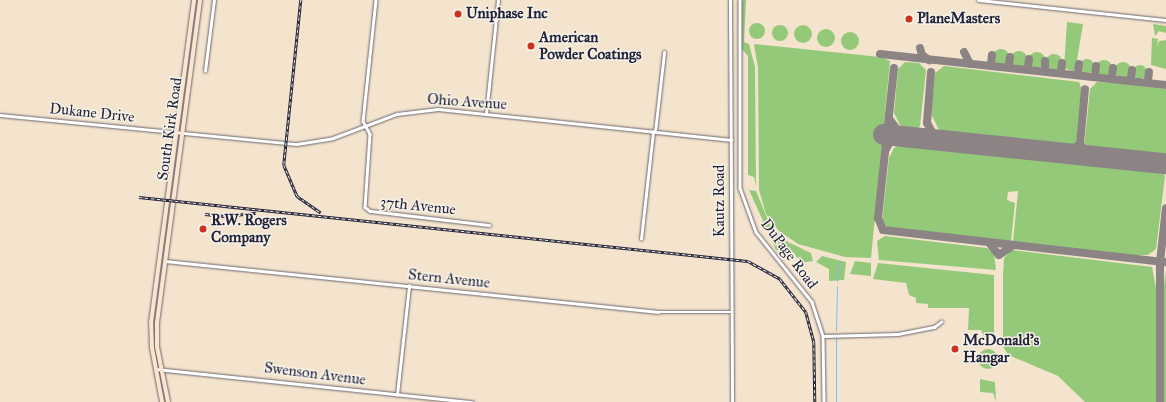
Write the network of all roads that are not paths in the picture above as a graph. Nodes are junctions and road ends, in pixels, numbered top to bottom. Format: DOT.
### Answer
graph roads {
  1 [pos="194,0"];
  2 [pos="200,0"];
  3 [pos="214,0"];
  4 [pos="376,0"];
  5 [pos="498,0"];
  6 [pos="730,0"];
  7 [pos="740,0"];
  8 [pos="978,0"];
  9 [pos="1166,20"];
  10 [pos="664,53"];
  11 [pos="205,71"];
  12 [pos="486,114"];
  13 [pos="0,115"];
  14 [pos="365,126"];
  15 [pos="654,132"];
  16 [pos="176,133"];
  17 [pos="182,134"];
  18 [pos="731,140"];
  19 [pos="489,225"];
  20 [pos="641,239"];
  21 [pos="165,261"];
  22 [pos="409,286"];
  23 [pos="731,312"];
  24 [pos="941,322"];
  25 [pos="823,336"];
  26 [pos="161,368"];
  27 [pos="155,369"];
  28 [pos="397,395"];
  29 [pos="162,402"];
  30 [pos="168,402"];
  31 [pos="472,402"];
  32 [pos="732,402"];
  33 [pos="824,402"];
  1 -- 16 [label="main road, South Kirk Road"];
  2 -- 17 [label="main road, South Kirk Road"];
  3 -- 11 [label="street"];
  4 -- 14 [label="street, 37th Avenue"];
  5 -- 12 [label="street"];
  6 -- 18 [label="street, Kautz Road"];
  7 -- 25 [label="street, DuPage Road"];
  8 -- 9 [label="street"];
  10 -- 15 [label="street"];
  12 -- 14 [label="street, Ohio Avenue"];
  12 -- 15 [label="street, Ohio Avenue"];
  13 -- 16 [label="street, Dukane Drive"];
  14 -- 17 [label="street, Ohio Avenue"];
  14 -- 19 [label="street, 37th Avenue"];
  15 -- 18 [label="street, Ohio Avenue"];
  15 -- 20 [label="street"];
  16 -- 17 [label="street, Dukane Drive"];
  16 -- 27 [label="main road, South Kirk Road"];
  17 -- 21 [label="main road, South Kirk Road"];
  18 -- 23 [label="street, Kautz Road"];
  21 -- 22 [label="street, Stern Avenue"];
  21 -- 26 [label="main road, South Kirk Road"];
  22 -- 23 [label="street, Stern Avenue"];
  22 -- 28 [label="street"];
  23 -- 32 [label="street, Kautz Road"];
  24 -- 25 [label="street"];
  25 -- 33 [label="street, DuPage Road"];
  26 -- 27 [label="street, Swenson Avenue"];
  26 -- 28 [label="street, Swenson Avenue"];
  26 -- 30 [label="main road, South Kirk Road"];
  27 -- 29 [label="main road, South Kirk Road"];
  28 -- 31 [label="street, Swenson Avenue"];
}
